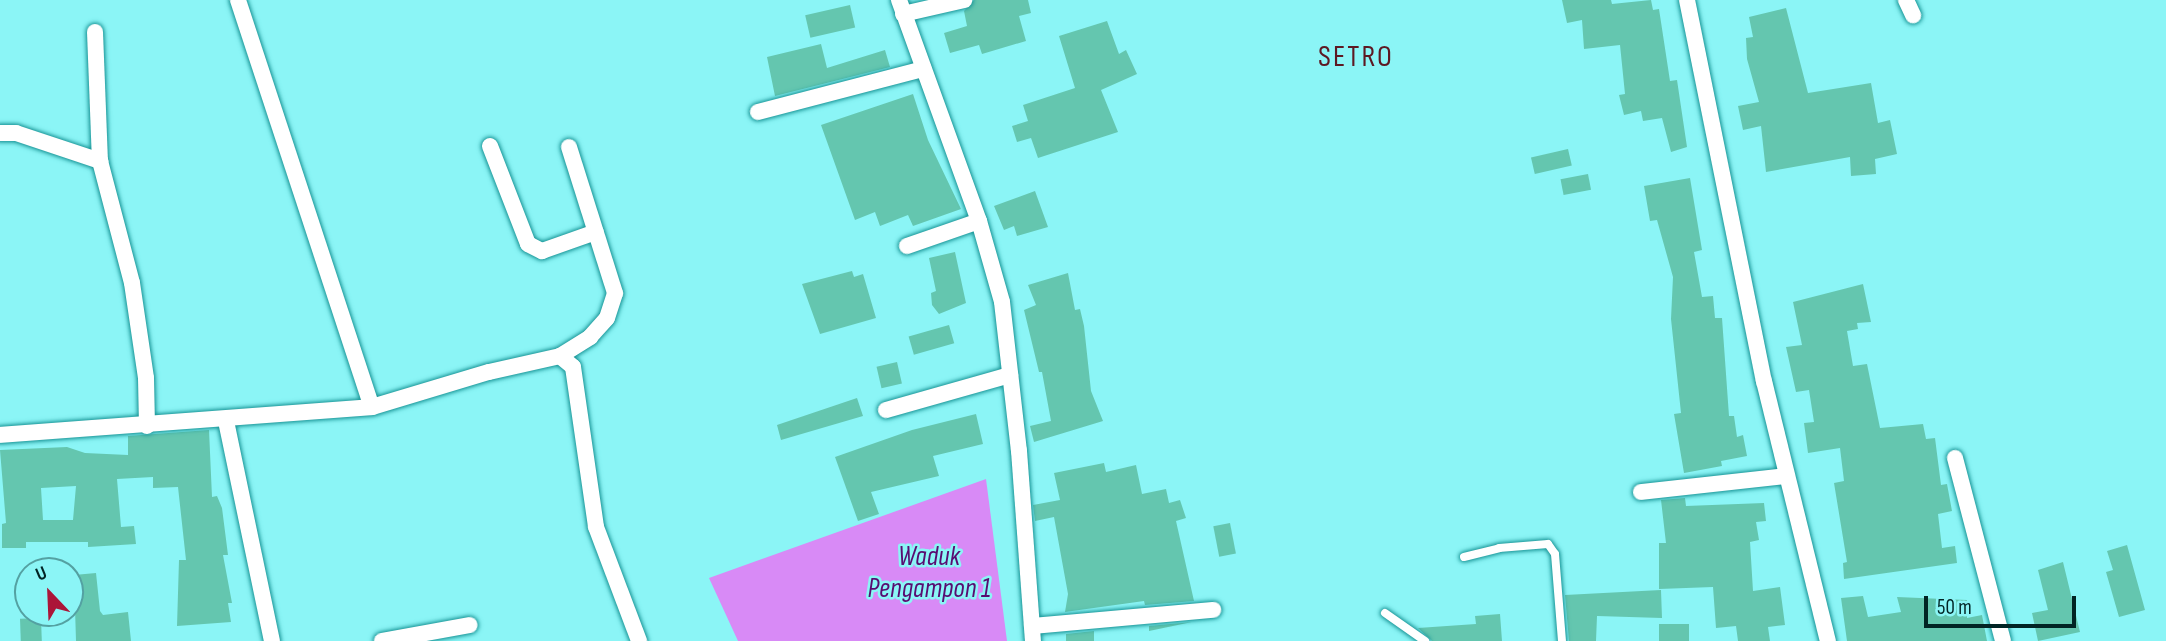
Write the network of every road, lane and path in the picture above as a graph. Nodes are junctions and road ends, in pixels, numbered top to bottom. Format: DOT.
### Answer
graph roads {
  1 [pos="238,0"];
  2 [pos="964,0"];
  3 [pos="1687,0"];
  4 [pos="902,7"];
  5 [pos="95,32"];
  6 [pos="923,69"];
  7 [pos="758,112"];
  8 [pos="0,133"];
  9 [pos="490,146"];
  10 [pos="569,147"];
  11 [pos="100,161"];
  12 [pos="979,221"];
  13 [pos="596,232"];
  14 [pos="907,246"];
  15 [pos="560,356"];
  16 [pos="1010,375"];
  17 [pos="372,407"];
  18 [pos="886,410"];
  19 [pos="226,421"];
  20 [pos="147,426"];
  21 [pos="0,435"];
  22 [pos="1955,458"];
  23 [pos="1786,476"];
  24 [pos="1641,492"];
  25 [pos="1464,557"];
  26 [pos="1213,610"];
  27 [pos="1385,613"];
  28 [pos="470,625"];
  29 [pos="1032,633"];
  30 [pos="272,641"];
  31 [pos="382,641"];
  32 [pos="639,641"];
  33 [pos="1425,641"];
  34 [pos="1562,641"];
  35 [pos="1828,641"];
  36 [pos="2003,641"];
  1 -- 17 [label="street"];
  2 -- 4 [label="street"];
  3 -- 23 [label="street"];
  4 -- 6 [label="street"];
  5 -- 11 [label="street"];
  6 -- 7 [label="street"];
  6 -- 12 [label="street"];
  8 -- 11 [label="street"];
  9 -- 13 [label="street"];
  10 -- 13 [label="street"];
  11 -- 20 [label="street"];
  12 -- 14 [label="street"];
  12 -- 16 [label="street"];
  13 -- 15 [label="street"];
  15 -- 17 [label="street"];
  15 -- 32 [label="street"];
  16 -- 18 [label="street"];
  16 -- 29 [label="street"];
  17 -- 19 [label="street"];
  19 -- 20 [label="street"];
  19 -- 30 [label="street"];
  20 -- 21 [label="street"];
  22 -- 36 [label="street"];
  23 -- 24 [label="street"];
  23 -- 35 [label="street"];
  25 -- 34 [label="lane"];
  26 -- 29 [label="street"];
  27 -- 33 [label="lane"];
  28 -- 31 [label="street"];
}
